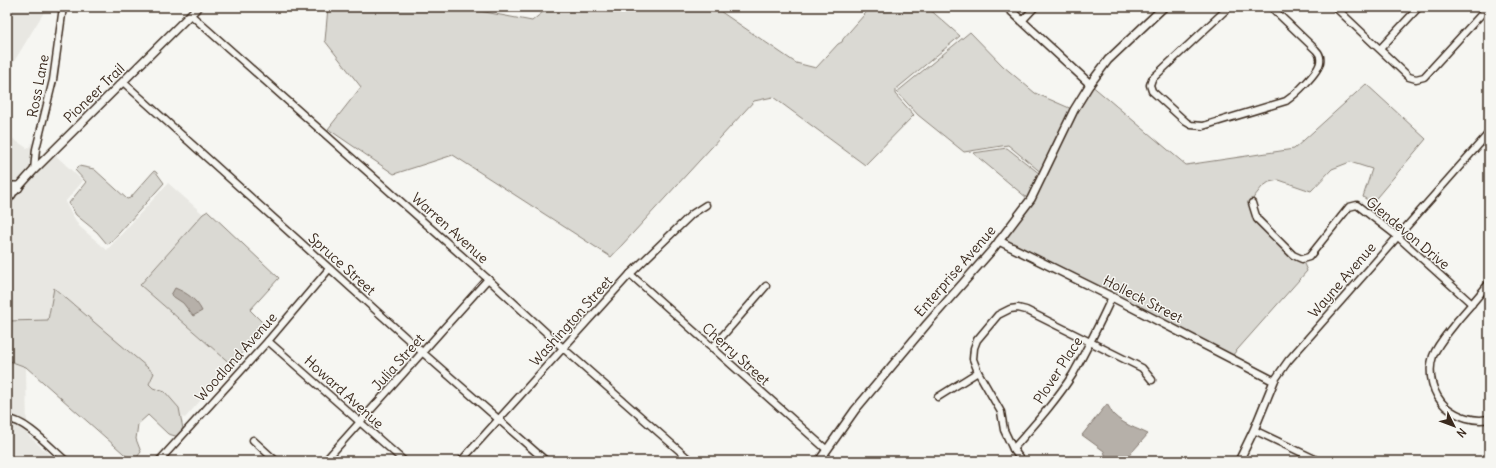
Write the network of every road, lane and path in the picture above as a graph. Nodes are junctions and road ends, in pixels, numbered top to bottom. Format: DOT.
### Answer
graph roads {
  1 [pos="63,7"];
  2 [pos="198,7"];
  3 [pos="1007,7"];
  4 [pos="1035,7"];
  5 [pos="1164,7"];
  6 [pos="1229,7"];
  7 [pos="1271,7"];
  8 [pos="1334,7"];
  9 [pos="1419,7"];
  10 [pos="1488,7"];
  11 [pos="191,15"];
  12 [pos="1022,21"];
  13 [pos="1380,49"];
  14 [pos="123,82"];
  15 [pos="1090,84"];
  16 [pos="1489,133"];
  17 [pos="34,170"];
  18 [pos="18,187"];
  19 [pos="8,194"];
  20 [pos="1252,203"];
  21 [pos="706,205"];
  22 [pos="1397,236"];
  23 [pos="999,241"];
  24 [pos="330,269"];
  25 [pos="630,274"];
  26 [pos="488,278"];
  27 [pos="1489,283"];
  28 [pos="766,286"];
  29 [pos="1112,297"];
  30 [pos="1472,304"];
  31 [pos="268,341"];
  32 [pos="1091,341"];
  33 [pos="563,348"];
  34 [pos="712,348"];
  35 [pos="422,352"];
  36 [pos="978,372"];
  37 [pos="1152,380"];
  38 [pos="1274,381"];
  39 [pos="938,397"];
  40 [pos="7,419"];
  41 [pos="499,419"];
  42 [pos="1489,419"];
  43 [pos="359,422"];
  44 [pos="1254,430"];
  45 [pos="254,440"];
  46 [pos="1013,449"];
  47 [pos="827,450"];
  48 [pos="66,461"];
  49 [pos="159,461"];
  50 [pos="276,461"];
  51 [pos="325,461"];
  52 [pos="404,461"];
  53 [pos="461,461"];
  54 [pos="546,461"];
  55 [pos="691,461"];
  56 [pos="819,461"];
  57 [pos="1022,461"];
  58 [pos="1239,461"];
  59 [pos="1318,461"];
  1 -- 17 [label="street, Ross Lane"];
  2 -- 11 [label="street, Pioneer Trail"];
  3 -- 12 [label="street"];
  4 -- 12 [label="street"];
  5 -- 15 [label="street"];
  6 -- 7 [label="street"];
  8 -- 13 [label="street"];
  9 -- 13 [label="street"];
  10 -- 13 [label="street"];
  11 -- 14 [label="street, Pioneer Trail"];
  11 -- 26 [label="street, Warren Avenue"];
  12 -- 15 [label="street"];
  14 -- 17 [label="street, Pioneer Trail"];
  14 -- 24 [label="street, Spruce Street"];
  15 -- 23 [label="street, Enterprise Avenue"];
  16 -- 22 [label="street, Wayne Avenue"];
  17 -- 18 [label="street, Pioneer Trail"];
  18 -- 19 [label="main road"];
  20 -- 22 [label="street, Glendevon Drive"];
  21 -- 25 [label="street, Washington Street"];
  22 -- 30 [label="street, Glendevon Drive"];
  22 -- 38 [label="street, Wayne Avenue"];
  23 -- 29 [label="street, Holleck Street"];
  23 -- 47 [label="street, Enterprise Avenue"];
  24 -- 31 [label="street, Woodland Avenue"];
  24 -- 35 [label="street, Spruce Street"];
  25 -- 33 [label="street, Washington Street"];
  25 -- 34 [label="street, Cherry Street"];
  26 -- 33 [label="street, Warren Avenue"];
  26 -- 35 [label="street, Julia Street"];
  27 -- 30 [label="street"];
  28 -- 34 [label="street"];
  29 -- 32 [label="street, Plover Place"];
  29 -- 38 [label="street, Holleck Street"];
  30 -- 42 [label="street"];
  31 -- 43 [label="street, Howard Avenue"];
  31 -- 49 [label="street, Woodland Avenue"];
  32 -- 36 [label="street"];
  32 -- 37 [label="street"];
  32 -- 46 [label="street, Plover Place"];
  33 -- 41 [label="street, Washington Street"];
  33 -- 55 [label="street, Warren Avenue"];
  34 -- 47 [label="street, Cherry Street"];
  35 -- 41 [label="street, Spruce Street"];
  35 -- 43 [label="street, Julia Street"];
  36 -- 39 [label="street"];
  36 -- 46 [label="street"];
  38 -- 44 [label="street, Wayne Avenue"];
  40 -- 48 [label="street"];
  41 -- 53 [label="street, Washington Street"];
  41 -- 54 [label="street, Spruce Street"];
  43 -- 51 [label="street, Julia Street"];
  43 -- 52 [label="street, Howard Avenue"];
  44 -- 58 [label="street, Wayne Avenue"];
  44 -- 59 [label="street"];
  45 -- 50 [label="street"];
  46 -- 57 [label="street"];
  47 -- 56 [label="street, Enterprise Avenue"];
}
